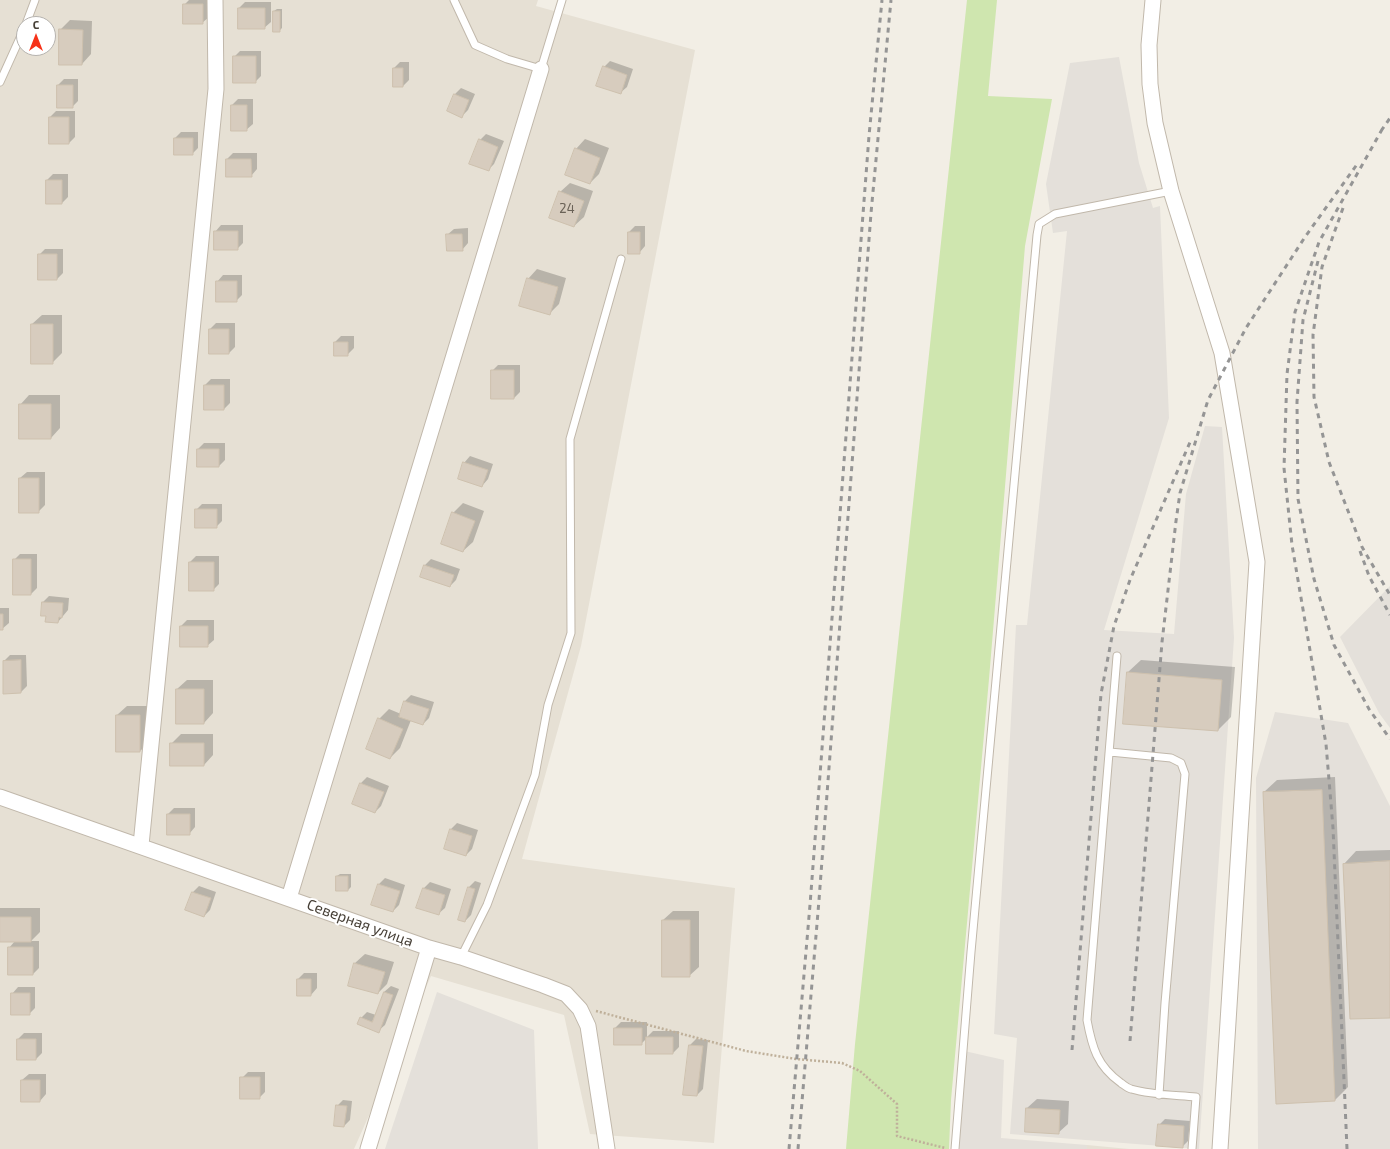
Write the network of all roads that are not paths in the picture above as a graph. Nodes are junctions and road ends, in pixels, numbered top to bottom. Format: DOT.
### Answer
graph roads {
  1 [pos="35,0"];
  2 [pos="215,0"];
  3 [pos="454,0"];
  4 [pos="562,0"];
  5 [pos="1153,0"];
  6 [pos="29,16"];
  7 [pos="16,47"];
  8 [pos="541,69"];
  9 [pos="0,82"];
  10 [pos="1172,191"];
  11 [pos="620,259"];
  12 [pos="1117,656"];
  13 [pos="1110,752"];
  14 [pos="0,796"];
  15 [pos="141,845"];
  16 [pos="289,898"];
  17 [pos="429,948"];
  18 [pos="461,956"];
  19 [pos="1159,1095"];
  20 [pos="368,1149"];
  21 [pos="607,1149"];
  22 [pos="955,1149"];
  23 [pos="1192,1149"];
  24 [pos="1220,1149"];
  1 -- 6 [label="lane"];
  2 -- 15 [label="street"];
  3 -- 8 [label="lane"];
  4 -- 8 [label="lane"];
  5 -- 10 [label="street"];
  7 -- 9 [label="lane"];
  8 -- 16 [label="street"];
  10 -- 22 [label="lane"];
  10 -- 24 [label="street"];
  11 -- 18 [label="lane"];
  12 -- 13 [label="lane"];
  13 -- 19 [label="lane"];
  13 -- 19 [label="lane"];
  14 -- 15 [label="street, Северная улица"];
  15 -- 16 [label="street, Северная улица"];
  16 -- 17 [label="street, Северная улица"];
  17 -- 18 [label="street, Северная улица"];
  17 -- 20 [label="street"];
  18 -- 21 [label="street, Северная улица"];
  19 -- 23 [label="lane"];
}
